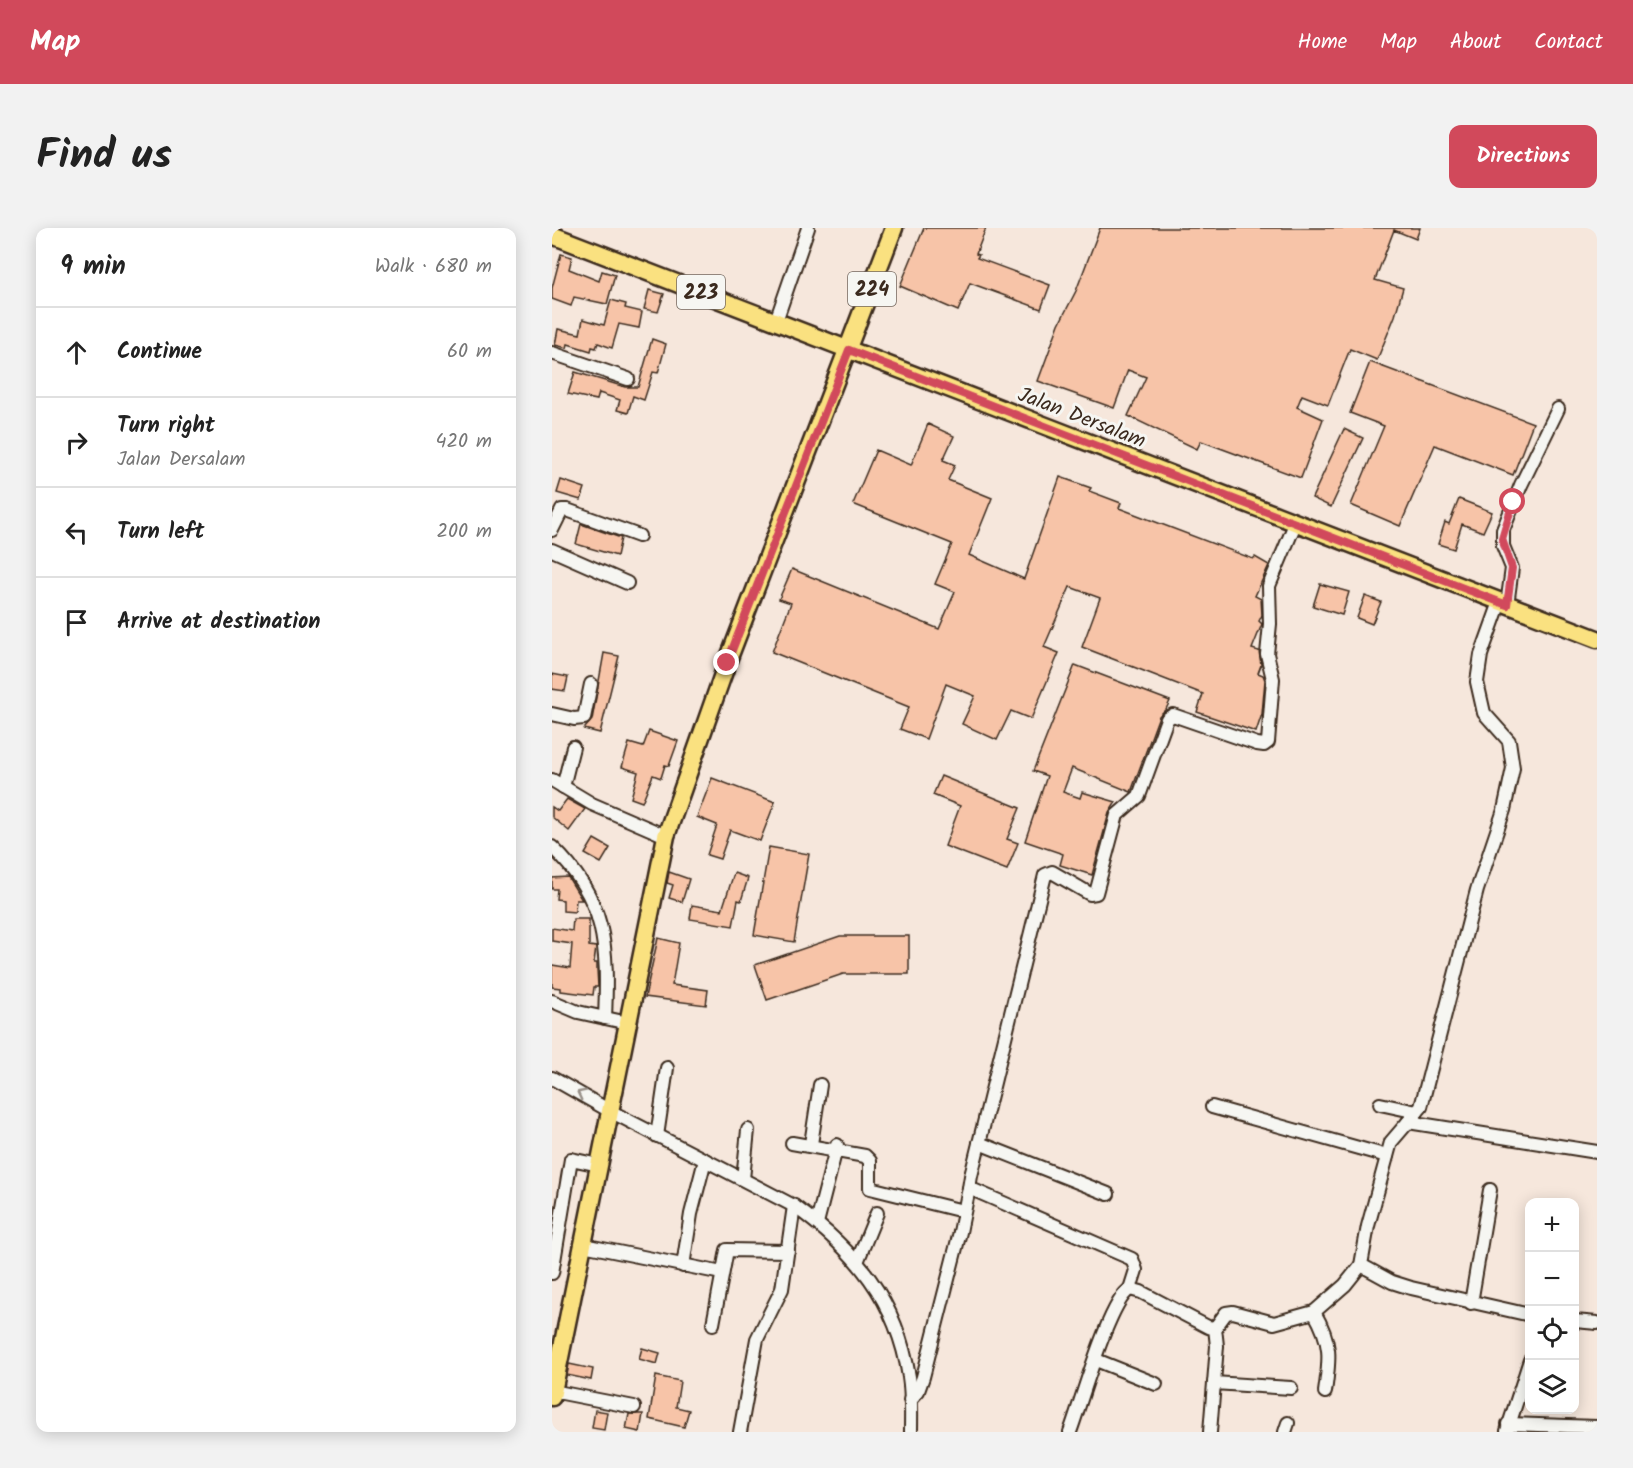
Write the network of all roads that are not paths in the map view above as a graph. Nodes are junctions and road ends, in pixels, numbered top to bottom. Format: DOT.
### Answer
graph roads {
  1 [pos="808,228"];
  2 [pos="894,228"];
  3 [pos="552,235"];
  4 [pos="776,321"];
  5 [pos="849,350"];
  6 [pos="552,353"];
  7 [pos="628,379"];
  8 [pos="1558,409"];
  9 [pos="1295,524"];
  10 [pos="552,530"];
  11 [pos="639,536"];
  12 [pos="552,550"];
  13 [pos="627,584"];
  14 [pos="1504,603"];
  15 [pos="1597,639"];
  16 [pos="591,684"];
  17 [pos="552,714"];
  18 [pos="573,747"];
  19 [pos="557,783"];
  20 [pos="666,836"];
  21 [pos="552,847"];
  22 [pos="552,1001"];
  23 [pos="605,1018"];
  24 [pos="628,1023"];
  25 [pos="667,1068"];
  26 [pos="552,1078"];
  27 [pos="820,1085"];
  28 [pos="1380,1104"];
  29 [pos="1212,1107"];
  30 [pos="609,1111"];
  31 [pos="1416,1112"];
  32 [pos="1408,1122"];
  33 [pos="748,1130"];
  34 [pos="657,1136"];
  35 [pos="792,1143"];
  36 [pos="979,1143"];
  37 [pos="811,1144"];
  38 [pos="837,1148"];
  39 [pos="1597,1152"];
  40 [pos="1387,1156"];
  41 [pos="705,1160"];
  42 [pos="599,1165"];
  43 [pos="742,1179"];
  44 [pos="969,1188"];
  45 [pos="1490,1190"];
  46 [pos="1108,1194"];
  47 [pos="794,1206"];
  48 [pos="963,1211"];
  49 [pos="877,1213"];
  50 [pos="817,1223"];
  51 [pos="582,1245"];
  52 [pos="554,1247"];
  53 [pos="788,1251"];
  54 [pos="857,1262"];
  55 [pos="1361,1265"];
  56 [pos="683,1266"];
  57 [pos="722,1273"];
  58 [pos="552,1274"];
  59 [pos="1130,1288"];
  60 [pos="1472,1303"];
  61 [pos="1314,1312"];
  62 [pos="1525,1314"];
  63 [pos="1579,1321"];
  64 [pos="1597,1323"];
  65 [pos="713,1324"];
  66 [pos="1215,1328"];
  67 [pos="1096,1360"];
  68 [pos="1525,1375"];
  69 [pos="1214,1383"];
  70 [pos="1156,1384"];
  71 [pos="1291,1388"];
  72 [pos="1325,1392"];
  73 [pos="552,1394"];
  74 [pos="910,1400"];
  75 [pos="634,1407"];
  76 [pos="1597,1427"];
  77 [pos="1508,1428"];
  78 [pos="740,1432"];
  79 [pos="911,1432"];
  80 [pos="1070,1432"];
  81 [pos="1210,1432"];
  1 -- 4 [label="street"];
  2 -- 5 [label="main road, 224"];
  3 -- 4 [label="main road, Jalan Dersalam / 223"];
  4 -- 5 [label="main road, Jalan Dersalam / 223"];
  5 -- 9 [label="main road, Jalan Dersalam"];
  5 -- 20 [label="main road"];
  6 -- 7 [label="street"];
  8 -- 14 [label="street"];
  9 -- 14 [label="main road, Jalan Dersalam"];
  9 -- 36 [label="street"];
  10 -- 11 [label="street"];
  12 -- 13 [label="street"];
  14 -- 15 [label="main road, Jalan Dersalam"];
  14 -- 31 [label="street"];
  16 -- 17 [label="street"];
  18 -- 19 [label="street"];
  19 -- 20 [label="street"];
  20 -- 24 [label="main road"];
  21 -- 23 [label="street"];
  22 -- 23 [label="street"];
  23 -- 24 [label="street"];
  24 -- 30 [label="main road"];
  25 -- 34 [label="street"];
  30 -- 26 [label="street, one-way"];
  27 -- 37 [label="street"];
  28 -- 31 [label="street"];
  29 -- 40 [label="street"];
  30 -- 34 [label="street"];
  30 -- 42 [label="main road"];
  31 -- 32 [label="street"];
  32 -- 39 [label="street"];
  32 -- 40 [label="street"];
  33 -- 43 [label="street"];
  34 -- 41 [label="street"];
  35 -- 37 [label="street"];
  36 -- 44 [label="street"];
  36 -- 46 [label="street"];
  37 -- 38 [label="street"];
  38 -- 48 [label="street"];
  38 -- 50 [label="street"];
  40 -- 55 [label="street"];
  41 -- 43 [label="street"];
  41 -- 56 [label="street"];
  42 -- 51 [label="main road"];
  42 -- 52 [label="street"];
  43 -- 47 [label="street"];
  44 -- 48 [label="street"];
  44 -- 59 [label="street"];
  45 -- 60 [label="street"];
  47 -- 50 [label="street"];
  47 -- 53 [label="street"];
  48 -- 74 [label="street"];
  49 -- 54 [label="street"];
  50 -- 54 [label="street"];
  51 -- 56 [label="street"];
  51 -- 73 [label="main road"];
  52 -- 58 [label="street"];
  53 -- 57 [label="street"];
  53 -- 78 [label="street"];
  54 -- 74 [label="street"];
  55 -- 60 [label="street"];
  55 -- 61 [label="street"];
  56 -- 57 [label="street"];
  57 -- 65 [label="street"];
  59 -- 66 [label="street"];
  59 -- 67 [label="street"];
  60 -- 62 [label="street"];
  61 -- 66 [label="street"];
  61 -- 72 [label="street"];
  63 -- 64 [label="street"];
  66 -- 69 [label="street"];
  67 -- 70 [label="street"];
  67 -- 80 [label="street"];
  68 -- 77 [label="street"];
  69 -- 71 [label="street"];
  69 -- 81 [label="street"];
  73 -- 75 [label="street"];
  74 -- 79 [label="street"];
  76 -- 77 [label="street"];
}
